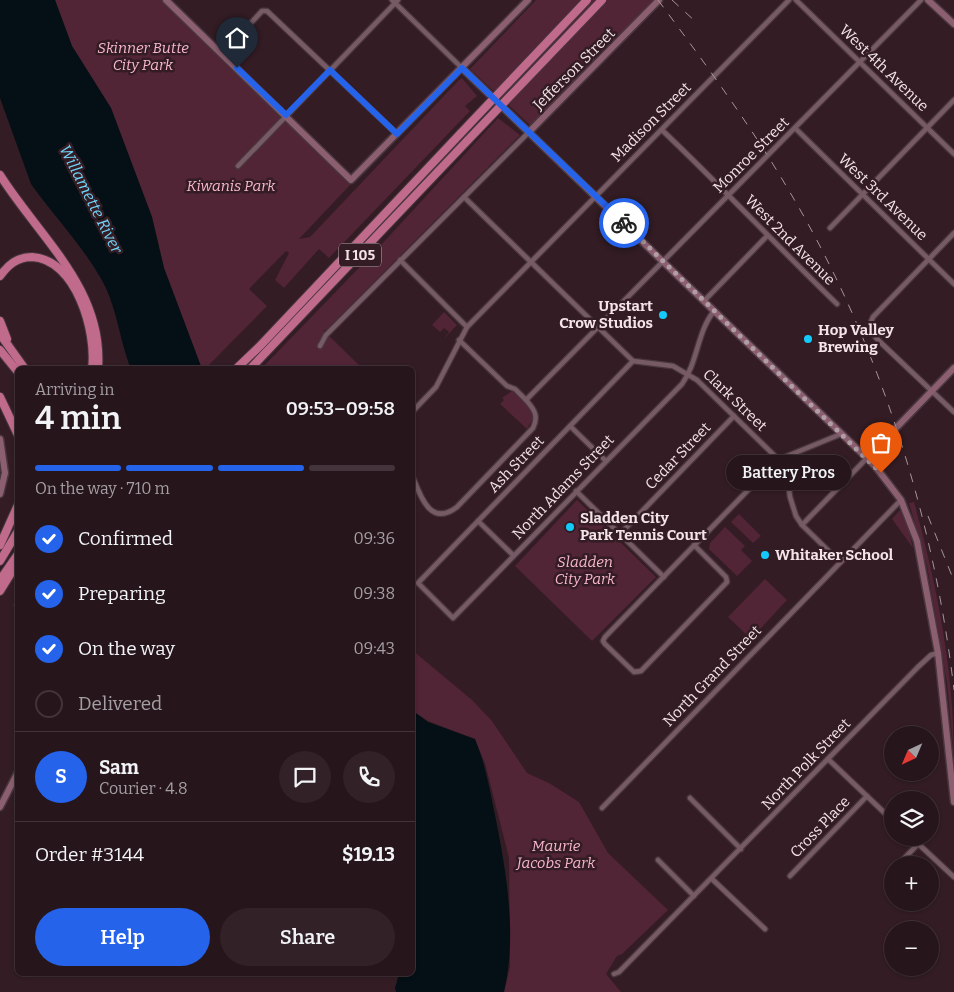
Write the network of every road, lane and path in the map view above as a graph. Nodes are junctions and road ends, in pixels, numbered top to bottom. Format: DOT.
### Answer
graph roads {
  1 [pos="166,0"];
  2 [pos="528,0"];
  3 [pos="587,0"];
  4 [pos="602,0"];
  5 [pos="659,0"];
  6 [pos="788,0"];
  7 [pos="796,0"];
  8 [pos="921,0"];
  9 [pos="928,0"];
  10 [pos="395,1"];
  11 [pos="954,24"];
  12 [pos="222,54"];
  13 [pos="860,62"];
  14 [pos="462,68"];
  15 [pos="330,70"];
  16 [pos="954,100"];
  17 [pos="286,115"];
  18 [pos="927,127"];
  19 [pos="795,128"];
  20 [pos="662,130"];
  21 [pos="530,132"];
  22 [pos="397,134"];
  23 [pos="954,154"];
  24 [pos="238,166"];
  25 [pos="0,174"];
  26 [pos="862,194"];
  27 [pos="729,195"];
  28 [pos="596,196"];
  29 [pos="464,197"];
  30 [pos="830,228"];
  31 [pos="954,233"];
  32 [pos="767,236"];
  33 [pos="929,259"];
  34 [pos="400,260"];
  35 [pos="663,261"];
  36 [pos="531,262"];
  37 [pos="0,276"];
  38 [pos="954,284"];
  39 [pos="704,301"];
  40 [pos="837,304"];
  41 [pos="714,311"];
  42 [pos="0,321"];
  43 [pos="467,326"];
  44 [pos="598,327"];
  45 [pos="0,334"];
  46 [pos="459,340"];
  47 [pos="320,346"];
  48 [pos="0,350"];
  49 [pos="12,353"];
  50 [pos="633,361"];
  51 [pos="23,366"];
  52 [pos="92,366"];
  53 [pos="98,366"];
  54 [pos="239,366"];
  55 [pos="253,366"];
  56 [pos="15,368"];
  57 [pos="954,368"];
  58 [pos="689,374"];
  59 [pos="932,391"];
  60 [pos="0,396"];
  61 [pos="526,400"];
  62 [pos="415,409"];
  63 [pos="954,412"];
  64 [pos="734,416"];
  65 [pos="570,426"];
  66 [pos="15,428"];
  67 [pos="841,434"];
  68 [pos="0,439"];
  69 [pos="867,458"];
  70 [pos="606,461"];
  71 [pos="780,461"];
  72 [pos="415,481"];
  73 [pos="576,491"];
  74 [pos="0,494"];
  75 [pos="901,500"];
  76 [pos="15,512"];
  77 [pos="478,521"];
  78 [pos="15,525"];
  79 [pos="802,525"];
  80 [pos="620,534"];
  81 [pos="15,536"];
  82 [pos="0,546"];
  83 [pos="694,546"];
  84 [pos="514,556"];
  85 [pos="15,558"];
  86 [pos="0,561"];
  87 [pos="840,562"];
  88 [pos="15,567"];
  89 [pos="664,576"];
  90 [pos="0,580"];
  91 [pos="0,591"];
  92 [pos="453,618"];
  93 [pos="938,653"];
  94 [pos="828,759"];
  95 [pos="15,778"];
  96 [pos="867,796"];
  97 [pos="690,798"];
  98 [pos="954,802"];
  99 [pos="0,807"];
  100 [pos="602,808"];
  101 [pos="884,812"];
  102 [pos="916,846"];
  103 [pos="920,846"];
  104 [pos="741,849"];
  105 [pos="907,856"];
  106 [pos="658,860"];
  107 [pos="790,876"];
  108 [pos="954,877"];
  109 [pos="712,879"];
  110 [pos="694,896"];
  111 [pos="766,929"];
  112 [pos="614,974"];
  1 -- 12 [label="street"];
  2 -- 14 [label="street"];
  3 -- 54 [label="highway, I 105, bridge"];
  4 -- 55 [label="highway, I 105, bridge"];
  5 -- 21 [label="street, Jefferson Street"];
  6 -- 20 [label="street, Madison Street"];
  7 -- 13 [label="street, West 4th Avenue"];
  8 -- 13 [label="street, Monroe Street"];
  9 -- 11 [label="street"];
  10 -- 14 [label="street"];
  10 -- 15 [label="street"];
  12 -- 15 [label="street"];
  12 -- 17 [label="street"];
  13 -- 18 [label="street, West 4th Avenue"];
  13 -- 19 [label="street, Monroe Street"];
  14 -- 21 [label="street"];
  14 -- 22 [label="street"];
  15 -- 17 [label="street"];
  15 -- 22 [label="street"];
  16 -- 18 [label="street"];
  17 -- 22 [label="street"];
  17 -- 24 [label="street"];
  18 -- 23 [label="street, West 4th Avenue"];
  18 -- 26 [label="street"];
  19 -- 26 [label="street, West 3rd Avenue"];
  19 -- 27 [label="street, Monroe Street"];
  20 -- 27 [label="street, West 2nd Avenue"];
  20 -- 28 [label="street, Madison Street"];
  21 -- 28 [label="street"];
  21 -- 29 [label="street, Jefferson Street"];
  25 -- 53 [label="highway"];
  26 -- 30 [label="street"];
  26 -- 33 [label="street, West 3rd Avenue"];
  27 -- 32 [label="street, West 2nd Avenue"];
  27 -- 35 [label="street, Monroe Street"];
  28 -- 35 [label="street"];
  28 -- 36 [label="street, Madison Street"];
  29 -- 34 [label="street, Jefferson Street"];
  29 -- 36 [label="street"];
  31 -- 33 [label="street"];
  32 -- 39 [label="street"];
  32 -- 40 [label="street, West 2nd Avenue"];
  33 -- 38 [label="street, West 3rd Avenue"];
  33 -- 59 [label="street"];
  34 -- 43 [label="street"];
  34 -- 47 [label="street, Jefferson Street"];
  35 -- 39 [label="street"];
  35 -- 44 [label="street, Monroe Street"];
  36 -- 43 [label="street, Madison Street"];
  36 -- 44 [label="street"];
  37 -- 52 [label="highway"];
  39 -- 41 [label="street"];
  41 -- 58 [label="street"];
  41 -- 67 [label="street"];
  42 -- 49 [label="highway"];
  43 -- 46 [label="street, Madison Street"];
  44 -- 50 [label="street"];
  44 -- 61 [label="street, Monroe Street"];
  45 -- 49 [label="highway"];
  46 -- 61 [label="street"];
  46 -- 62 [label="street, Madison Street"];
  48 -- 56 [label="highway"];
  49 -- 51 [label="highway"];
  50 -- 58 [label="street, Clark Street"];
  50 -- 65 [label="street, Ash Street"];
  57 -- 59 [label="street"];
  58 -- 64 [label="street, Clark Street"];
  58 -- 70 [label="street, North Adams Street"];
  59 -- 63 [label="street"];
  59 -- 69 [label="street"];
  60 -- 66 [label="highway"];
  61 -- 72 [label="street"];
  64 -- 71 [label="street, Clark Street"];
  64 -- 80 [label="street, Cedar Street"];
  65 -- 70 [label="street"];
  65 -- 77 [label="street, Ash Street"];
  67 -- 69 [label="street"];
  67 -- 71 [label="street"];
  68 -- 74 [label="street"];
  69 -- 75 [label="street"];
  69 -- 79 [label="street"];
  70 -- 73 [label="street, North Adams Street"];
  71 -- 79 [label="street, Clark Street"];
  71 -- 83 [label="street"];
  73 -- 80 [label="street"];
  73 -- 84 [label="street, North Adams Street"];
  75 -- 87 [label="street, North Grand Street"];
  75 -- 93 [label="street"];
  76 -- 82 [label="highway"];
  77 -- 84 [label="street"];
  77 -- 92 [label="street, Ash Street"];
  78 -- 82 [label="highway"];
  79 -- 87 [label="street, Clark Street"];
  80 -- 89 [label="street"];
  81 -- 86 [label="highway"];
  83 -- 89 [label="street"];
  83 -- 89 [label="street"];
  84 -- 92 [label="street, North Adams Street"];
  85 -- 90 [label="highway"];
  87 -- 100 [label="street, North Grand Street"];
  88 -- 91 [label="highway"];
  93 -- 94 [label="street, North Polk Street"];
  93 -- 98 [label="street"];
  94 -- 96 [label="street"];
  94 -- 104 [label="street, North Polk Street"];
  95 -- 99 [label="street"];
  96 -- 101 [label="street"];
  96 -- 107 [label="street, Cross Place"];
  97 -- 104 [label="street"];
  102 -- 105 [label="street"];
  103 -- 108 [label="street"];
  104 -- 109 [label="street, North Polk Street"];
  106 -- 110 [label="street"];
  109 -- 110 [label="street, North Polk Street"];
  109 -- 111 [label="street"];
  110 -- 112 [label="street, North Polk Street"];
}
